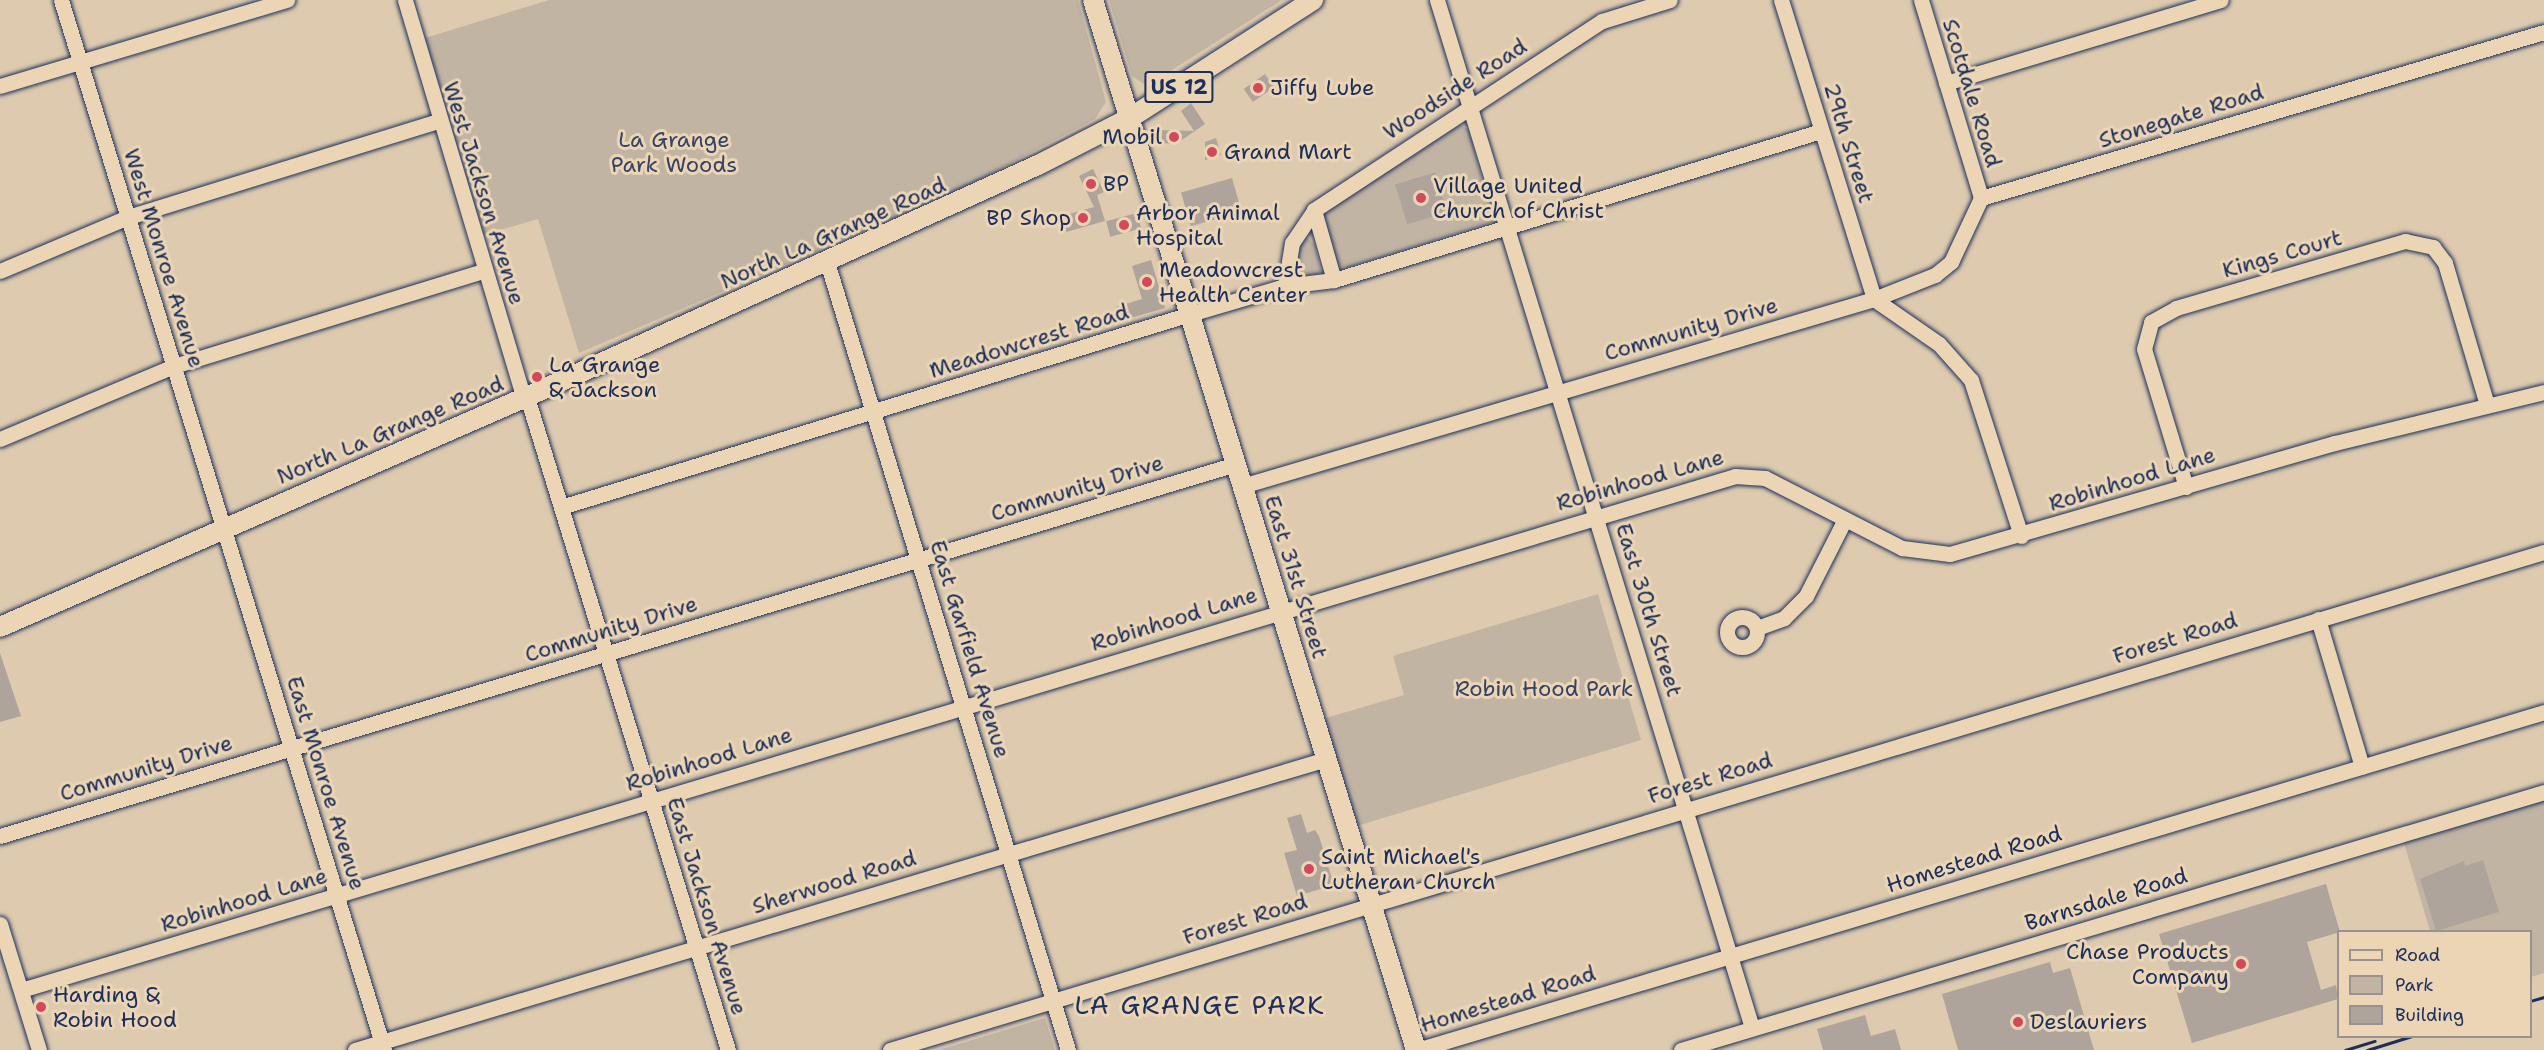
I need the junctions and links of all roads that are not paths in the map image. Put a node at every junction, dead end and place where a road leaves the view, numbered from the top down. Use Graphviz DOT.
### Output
graph roads {
  1 [pos="61,0"];
  2 [pos="287,0"];
  3 [pos="405,0"];
  4 [pos="1093,0"];
  5 [pos="1313,0"];
  6 [pos="1437,0"];
  7 [pos="1671,0"];
  8 [pos="1780,0"];
  9 [pos="1921,0"];
  10 [pos="2221,0"];
  11 [pos="2544,32"];
  12 [pos="80,61"];
  13 [pos="1946,83"];
  14 [pos="0,86"];
  15 [pos="1470,105"];
  16 [pos="1130,118"];
  17 [pos="438,121"];
  18 [pos="1821,131"];
  19 [pos="1981,198"];
  20 [pos="1314,210"];
  21 [pos="128,217"];
  22 [pos="1507,227"];
  23 [pos="827,262"];
  24 [pos="0,271"];
  25 [pos="483,271"];
  26 [pos="1334,280"];
  27 [pos="1285,286"];
  28 [pos="1874,299"];
  29 [pos="1190,314"];
  30 [pos="174,366"];
  31 [pos="1558,391"];
  32 [pos="2544,392"];
  33 [pos="526,398"];
  34 [pos="2487,405"];
  35 [pos="874,413"];
  36 [pos="0,438"];
  37 [pos="1236,464"];
  38 [pos="1242,486"];
  39 [pos="2186,487"];
  40 [pos="561,507"];
  41 [pos="1596,516"];
  42 [pos="1844,521"];
  43 [pos="223,529"];
  44 [pos="2021,536"];
  45 [pos="2544,552"];
  46 [pos="919,559"];
  47 [pos="1281,610"];
  48 [pos="2318,619"];
  49 [pos="0,627"];
  50 [pos="1757,628"];
  51 [pos="606,654"];
  52 [pos="964,706"];
  53 [pos="2544,712"];
  54 [pos="292,748"];
  55 [pos="1326,759"];
  56 [pos="2362,767"];
  57 [pos="2544,792"];
  58 [pos="651,800"];
  59 [pos="1685,809"];
  60 [pos="0,836"];
  61 [pos="1009,854"];
  62 [pos="337,895"];
  63 [pos="1370,904"];
  64 [pos="0,924"];
  65 [pos="696,947"];
  66 [pos="4,949"];
  67 [pos="1730,955"];
  68 [pos="21,990"];
  69 [pos="1053,1000"];
  70 [pos="1752,1028"];
  71 [pos="383,1046"];
  72 [pos="39,1050"];
  73 [pos="355,1050"];
  74 [pos="728,1050"];
  75 [pos="890,1050"];
  76 [pos="1068,1050"];
  77 [pos="1416,1050"];
  78 [pos="1681,1050"];
  1 -- 12 [label="street, West Monroe Avenue"];
  2 -- 12 [label="street"];
  3 -- 17 [label="street, West Jackson Avenue"];
  4 -- 16 [label="main road, East 31st Street"];
  5 -- 16 [label="main road, US 12"];
  6 -- 15 [label="street, East 30th Street"];
  7 -- 15 [label="street, Woodside Road"];
  8 -- 18 [label="street, 29th Street"];
  9 -- 13 [label="street, Scotdale Road"];
  10 -- 13 [label="street"];
  11 -- 19 [label="street, Stonegate Road"];
  12 -- 14 [label="street"];
  12 -- 21 [label="street, West Monroe Avenue"];
  13 -- 19 [label="street, Scotdale Road"];
  15 -- 20 [label="street, Woodside Road"];
  15 -- 22 [label="street, East 30th Street"];
  16 -- 23 [label="main road, North La Grange Road / US 12"];
  16 -- 29 [label="main road, East 31st Street"];
  17 -- 21 [label="street"];
  17 -- 25 [label="street, West Jackson Avenue"];
  18 -- 22 [label="street, Meadowcrest Road"];
  18 -- 28 [label="street, 29th Street"];
  19 -- 28 [label="street"];
  20 -- 26 [label="street"];
  20 -- 27 [label="street, Woodside Road"];
  21 -- 24 [label="street"];
  21 -- 30 [label="street, West Monroe Avenue"];
  22 -- 26 [label="street, Meadowcrest Road"];
  22 -- 31 [label="street, East 30th Street"];
  23 -- 33 [label="main road, North La Grange Road / US 12"];
  23 -- 35 [label="street, East Garfield Avenue"];
  25 -- 30 [label="street"];
  25 -- 33 [label="street, West Jackson Avenue"];
  26 -- 27 [label="street, Meadowcrest Road"];
  27 -- 29 [label="street, Meadowcrest Road"];
  28 -- 31 [label="street, Community Drive"];
  28 -- 44 [label="street"];
  29 -- 35 [label="street, Meadowcrest Road"];
  29 -- 37 [label="main road, East 31st Street"];
  30 -- 36 [label="street"];
  30 -- 43 [label="street, West Monroe Avenue"];
  31 -- 38 [label="street, Community Drive"];
  31 -- 41 [label="street, East 30th Street"];
  32 -- 34 [label="street, Robinhood Lane"];
  33 -- 40 [label="street, East Jackson Avenue"];
  33 -- 43 [label="main road, North La Grange Road / US 12"];
  34 -- 39 [label="street, Robinhood Lane"];
  34 -- 39 [label="street, Kings Court"];
  35 -- 40 [label="street, Meadowcrest Road"];
  35 -- 46 [label="street, East Garfield Avenue"];
  37 -- 38 [label="main road, East 31st Street"];
  37 -- 46 [label="street, Community Drive"];
  38 -- 47 [label="main road, East 31st Street"];
  39 -- 44 [label="street, Robinhood Lane"];
  40 -- 51 [label="street, East Jackson Avenue"];
  41 -- 42 [label="street, Robinhood Lane"];
  41 -- 47 [label="street, Robinhood Lane"];
  41 -- 59 [label="street, East 30th Street"];
  42 -- 44 [label="street, Robinhood Lane"];
  42 -- 50 [label="street"];
  43 -- 49 [label="main road, North La Grange Road / US 12"];
  43 -- 54 [label="street, East Monroe Avenue"];
  45 -- 48 [label="street, Forest Road"];
  46 -- 51 [label="street, Community Drive"];
  46 -- 52 [label="street, East Garfield Avenue"];
  47 -- 52 [label="street, Robinhood Lane"];
  47 -- 55 [label="main road, East 31st Street"];
  48 -- 56 [label="street"];
  48 -- 59 [label="street, Forest Road"];
  51 -- 54 [label="street, Community Drive"];
  51 -- 58 [label="street, East Jackson Avenue"];
  52 -- 58 [label="street, Robinhood Lane"];
  52 -- 61 [label="street, East Garfield Avenue"];
  53 -- 56 [label="street, Homestead Road"];
  54 -- 60 [label="street, Community Drive"];
  54 -- 62 [label="street, East Monroe Avenue"];
  55 -- 61 [label="street, Sherwood Road"];
  55 -- 63 [label="main road, East 31st Street"];
  56 -- 67 [label="street, Homestead Road"];
  57 -- 70 [label="street, Barnsdale Road"];
  58 -- 62 [label="street, Robinhood Lane"];
  58 -- 65 [label="street, East Jackson Avenue"];
  59 -- 63 [label="street, Forest Road"];
  59 -- 67 [label="street, East 30th Street"];
  61 -- 65 [label="street, Sherwood Road"];
  61 -- 69 [label="street, East Garfield Avenue"];
  62 -- 68 [label="street, Robinhood Lane"];
  62 -- 71 [label="street, East Monroe Avenue"];
  63 -- 69 [label="street, Forest Road"];
  63 -- 77 [label="main road, East 31st Street"];
  64 -- 66 [label="street"];
  65 -- 71 [label="street, Sherwood Road"];
  65 -- 74 [label="street, East Jackson Avenue"];
  66 -- 68 [label="street"];
  67 -- 70 [label="street, East 30th Street"];
  67 -- 77 [label="street, Homestead Road"];
  68 -- 72 [label="street"];
  69 -- 75 [label="street, Forest Road"];
  69 -- 76 [label="street, East Garfield Avenue"];
  70 -- 78 [label="street, Barnsdale Road"];
  71 -- 73 [label="street, Sherwood Road"];
}
